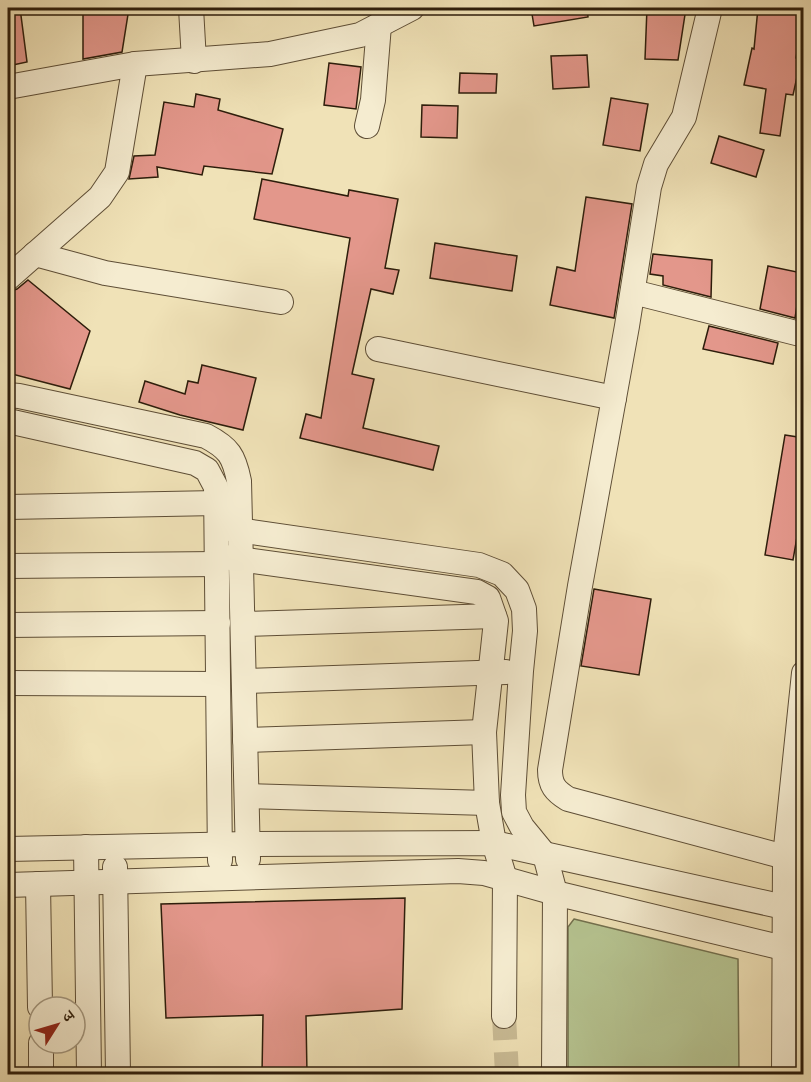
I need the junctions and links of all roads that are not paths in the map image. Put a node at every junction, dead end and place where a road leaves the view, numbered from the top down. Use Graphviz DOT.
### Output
graph roads {
  1 [pos="191,8"];
  2 [pos="412,8"];
  3 [pos="710,8"];
  4 [pos="379,25"];
  5 [pos="194,61"];
  6 [pos="135,64"];
  7 [pos="8,87"];
  8 [pos="367,126"];
  9 [pos="35,254"];
  10 [pos="8,278"];
  11 [pos="633,292"];
  12 [pos="281,303"];
  13 [pos="804,335"];
  14 [pos="378,349"];
  15 [pos="8,395"];
  16 [pos="614,398"];
  17 [pos="8,421"];
  18 [pos="217,503"];
  19 [pos="8,507"];
  20 [pos="217,527"];
  21 [pos="241,531"];
  22 [pos="225,560"];
  23 [pos="8,566"];
  24 [pos="494,616"];
  25 [pos="218,622"];
  26 [pos="243,624"];
  27 [pos="8,625"];
  28 [pos="521,671"];
  29 [pos="490,673"];
  30 [pos="804,673"];
  31 [pos="244,681"];
  32 [pos="8,683"];
  33 [pos="219,684"];
  34 [pos="484,732"];
  35 [pos="245,740"];
  36 [pos="247,796"];
  37 [pos="487,803"];
  38 [pos="494,843"];
  39 [pos="220,844"];
  40 [pos="248,844"];
  41 [pos="114,846"];
  42 [pos="86,847"];
  43 [pos="8,849"];
  44 [pos="546,855"];
  45 [pos="794,859"];
  46 [pos="248,876"];
  47 [pos="221,877"];
  48 [pos="505,879"];
  49 [pos="115,881"];
  50 [pos="86,882"];
  51 [pos="38,884"];
  52 [pos="8,885"];
  53 [pos="555,893"];
  54 [pos="794,908"];
  55 [pos="794,951"];
  56 [pos="40,995"];
  57 [pos="504,1016"];
  58 [pos="41,1055"];
  59 [pos="41,1074"];
  60 [pos="89,1074"];
  61 [pos="118,1074"];
  62 [pos="554,1074"];
  63 [pos="784,1074"];
  1 -- 5 [label="street"];
  2 -- 4 [label="street"];
  3 -- 11 [label="street"];
  4 -- 5 [label="street"];
  4 -- 8 [label="street"];
  5 -- 6 [label="street"];
  6 -- 7 [label="street"];
  6 -- 9 [label="street"];
  9 -- 10 [label="street"];
  9 -- 12 [label="street"];
  11 -- 13 [label="street"];
  11 -- 16 [label="street"];
  14 -- 16 [label="street"];
  15 -- 21 [label="street"];
  16 -- 45 [label="street"];
  17 -- 18 [label="street"];
  18 -- 19 [label="street"];
  18 -- 20 [label="street"];
  20 -- 21 [label="street"];
  20 -- 22 [label="street"];
  21 -- 22 [label="street"];
  21 -- 28 [label="street"];
  22 -- 23 [label="street"];
  22 -- 24 [label="street"];
  22 -- 25 [label="street"];
  22 -- 26 [label="street"];
  24 -- 26 [label="street"];
  24 -- 29 [label="street"];
  25 -- 27 [label="street"];
  25 -- 33 [label="street"];
  26 -- 31 [label="street"];
  28 -- 29 [label="street"];
  28 -- 44 [label="street"];
  29 -- 31 [label="street"];
  29 -- 34 [label="street"];
  30 -- 45 [label="street"];
  31 -- 35 [label="street"];
  32 -- 33 [label="street"];
  33 -- 39 [label="street"];
  34 -- 35 [label="street"];
  34 -- 37 [label="street"];
  35 -- 36 [label="street"];
  36 -- 37 [label="street"];
  36 -- 40 [label="street"];
  37 -- 38 [label="street"];
  38 -- 40 [label="street"];
  38 -- 44 [label="street"];
  38 -- 48 [label="street"];
  39 -- 40 [label="street"];
  39 -- 41 [label="street"];
  39 -- 47 [label="street"];
  40 -- 46 [label="street"];
  41 -- 42 [label="street"];
  41 -- 49 [label="street"];
  42 -- 43 [label="street"];
  42 -- 50 [label="street"];
  44 -- 53 [label="street"];
  44 -- 54 [label="street"];
  45 -- 54 [label="street"];
  46 -- 47 [label="street"];
  46 -- 48 [label="street"];
  47 -- 49 [label="street"];
  48 -- 53 [label="street"];
  48 -- 57 [label="street"];
  49 -- 50 [label="street"];
  49 -- 61 [label="street"];
  50 -- 51 [label="street"];
  50 -- 60 [label="street"];
  51 -- 52 [label="street"];
  51 -- 56 [label="street"];
  53 -- 55 [label="street"];
  53 -- 62 [label="street"];
  54 -- 55 [label="street"];
  55 -- 63 [label="street"];
  58 -- 59 [label="street"];
}
